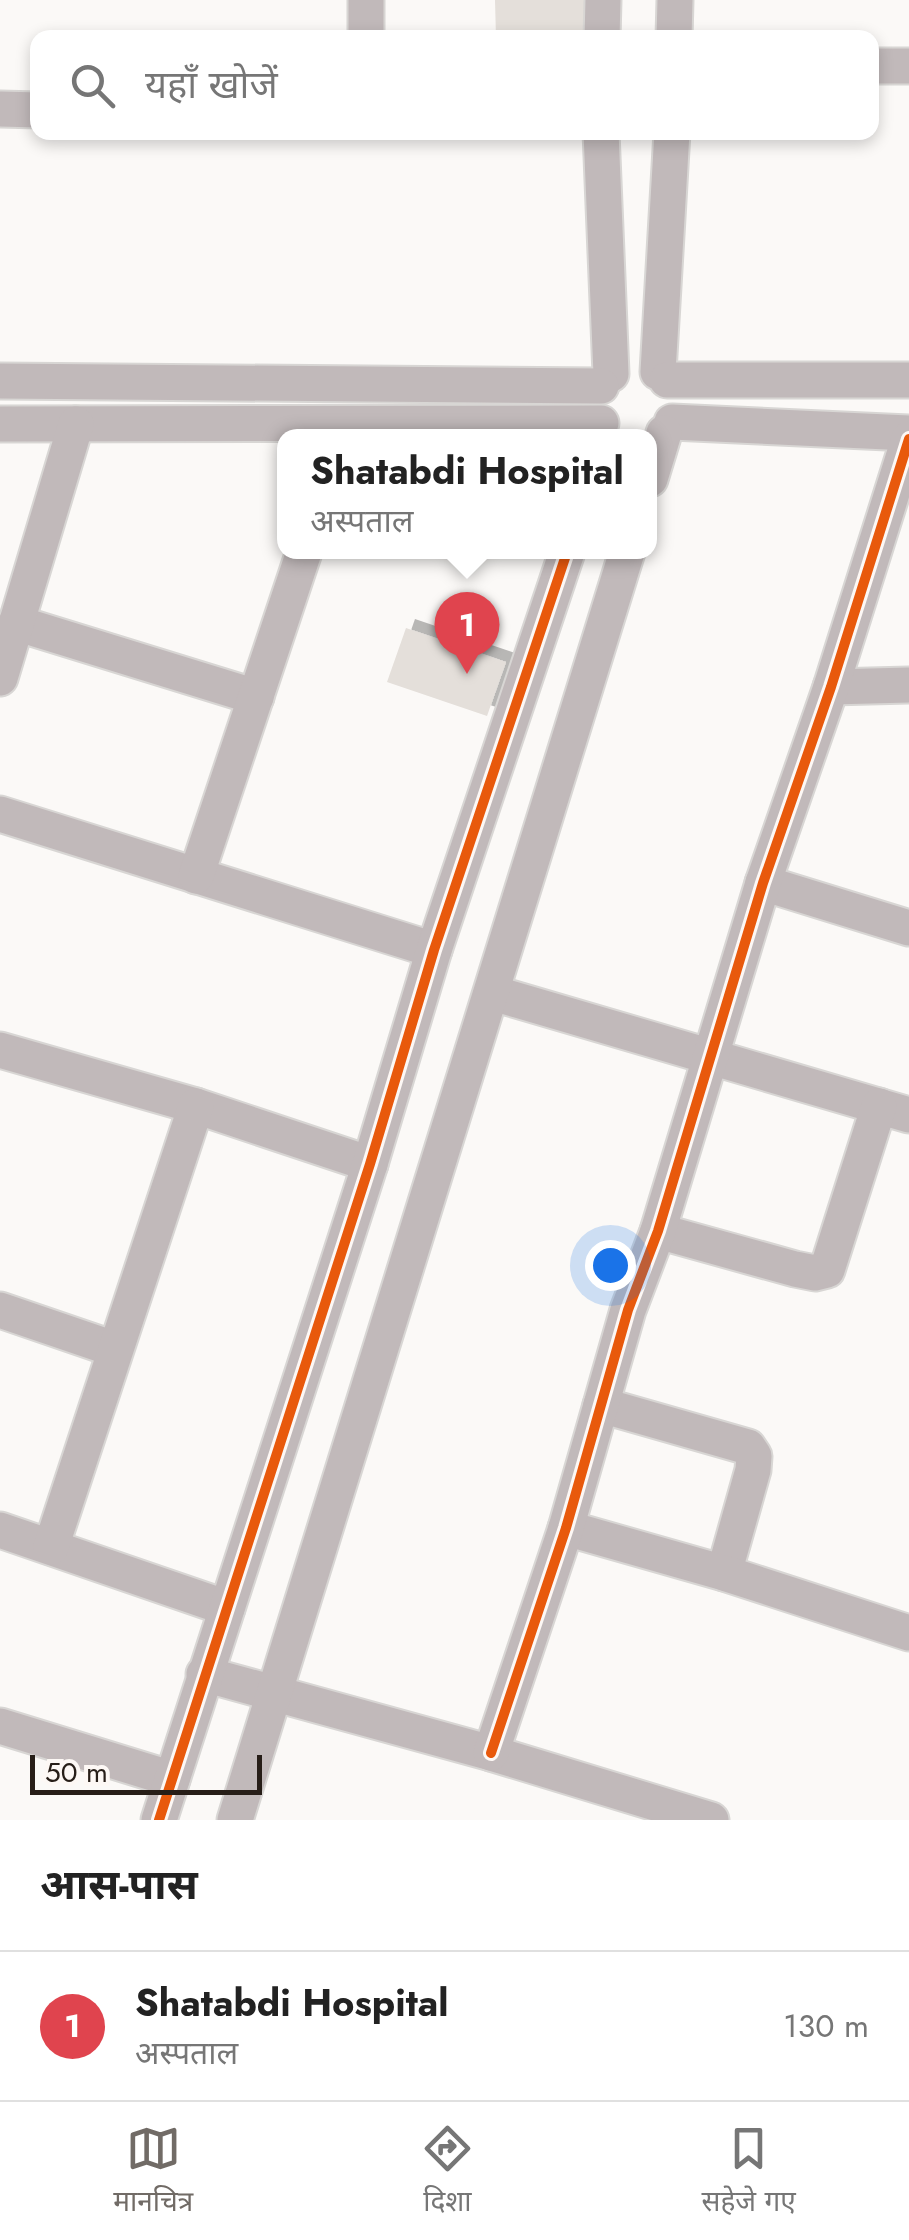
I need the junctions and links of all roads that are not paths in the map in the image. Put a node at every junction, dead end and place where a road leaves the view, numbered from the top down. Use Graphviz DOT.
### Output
graph roads {
  1 [pos="366,0"];
  2 [pos="603,0"];
  3 [pos="675,0"];
  4 [pos="366,30"];
  5 [pos="602,30"];
  6 [pos="674,30"];
  7 [pos="879,66"];
  8 [pos="909,66"];
  9 [pos="0,110"];
  10 [pos="30,110"];
  11 [pos="601,140"];
  12 [pos="672,140"];
  13 [pos="663,376"];
  14 [pos="0,380"];
  15 [pos="606,380"];
  16 [pos="909,380"];
  17 [pos="0,424"];
  18 [pos="76,424"];
  19 [pos="299,429"];
  20 [pos="606,429"];
  21 [pos="662,432"];
  22 [pos="909,436"];
  23 [pos="302,559"];
  24 [pos="565,559"];
  25 [pos="626,559"];
  26 [pos="16,624"];
  27 [pos="0,678"];
  28 [pos="909,686"];
  29 [pos="831,687"];
  30 [pos="256,697"];
  31 [pos="0,814"];
  32 [pos="196,876"];
  33 [pos="763,883"];
  34 [pos="909,928"];
  35 [pos="434,950"];
  36 [pos="493,992"];
  37 [pos="0,1050"];
  38 [pos="710,1055"];
  39 [pos="196,1106"];
  40 [pos="894,1110"];
  41 [pos="370,1164"];
  42 [pos="658,1231"];
  43 [pos="0,1310"];
  44 [pos="114,1349"];
  45 [pos="601,1405"];
  46 [pos="566,1528"];
  47 [pos="0,1530"];
  48 [pos="51,1547"];
  49 [pos="724,1573"];
  50 [pos="227,1608"];
  51 [pos="907,1625"];
  52 [pos="204,1674"];
  53 [pos="276,1694"];
  54 [pos="0,1726"];
  55 [pos="491,1753"];
  56 [pos="172,1779"];
  57 [pos="158,1820"];
  58 [pos="235,1820"];
  59 [pos="710,1820"];
  1 -- 4 [label="street"];
  2 -- 5 [label="street"];
  3 -- 6 [label="street"];
  7 -- 8 [label="street"];
  9 -- 10 [label="street"];
  11 -- 15 [label="street"];
  12 -- 13 [label="street"];
  13 -- 15 [label="street"];
  13 -- 16 [label="street"];
  13 -- 21 [label="street"];
  14 -- 15 [label="street"];
  15 -- 20 [label="street"];
  17 -- 18 [label="street"];
  18 -- 19 [label="street"];
  18 -- 26 [label="street"];
  21 -- 22 [label="street"];
  22 -- 29 [label="street"];
  23 -- 30 [label="street"];
  24 -- 35 [label="street"];
  25 -- 36 [label="street"];
  26 -- 27 [label="street"];
  26 -- 30 [label="street"];
  28 -- 29 [label="street"];
  29 -- 33 [label="street"];
  30 -- 32 [label="street"];
  31 -- 32 [label="street"];
  32 -- 35 [label="street"];
  33 -- 34 [label="street"];
  33 -- 38 [label="street"];
  35 -- 41 [label="street"];
  36 -- 38 [label="street"];
  36 -- 53 [label="street"];
  37 -- 39 [label="street"];
  38 -- 40 [label="street"];
  38 -- 42 [label="street"];
  39 -- 41 [label="street"];
  39 -- 44 [label="street"];
  40 -- 42 [label="street"];
  41 -- 50 [label="street"];
  42 -- 45 [label="street"];
  43 -- 44 [label="street"];
  44 -- 48 [label="street"];
  45 -- 46 [label="street"];
  45 -- 49 [label="street"];
  46 -- 49 [label="street"];
  46 -- 55 [label="street"];
  47 -- 48 [label="street"];
  48 -- 50 [label="street"];
  49 -- 51 [label="street"];
  50 -- 52 [label="street"];
  52 -- 53 [label="street"];
  52 -- 56 [label="street"];
  53 -- 55 [label="street"];
  53 -- 58 [label="street"];
  54 -- 56 [label="street"];
  55 -- 59 [label="street"];
  56 -- 57 [label="street"];
}
